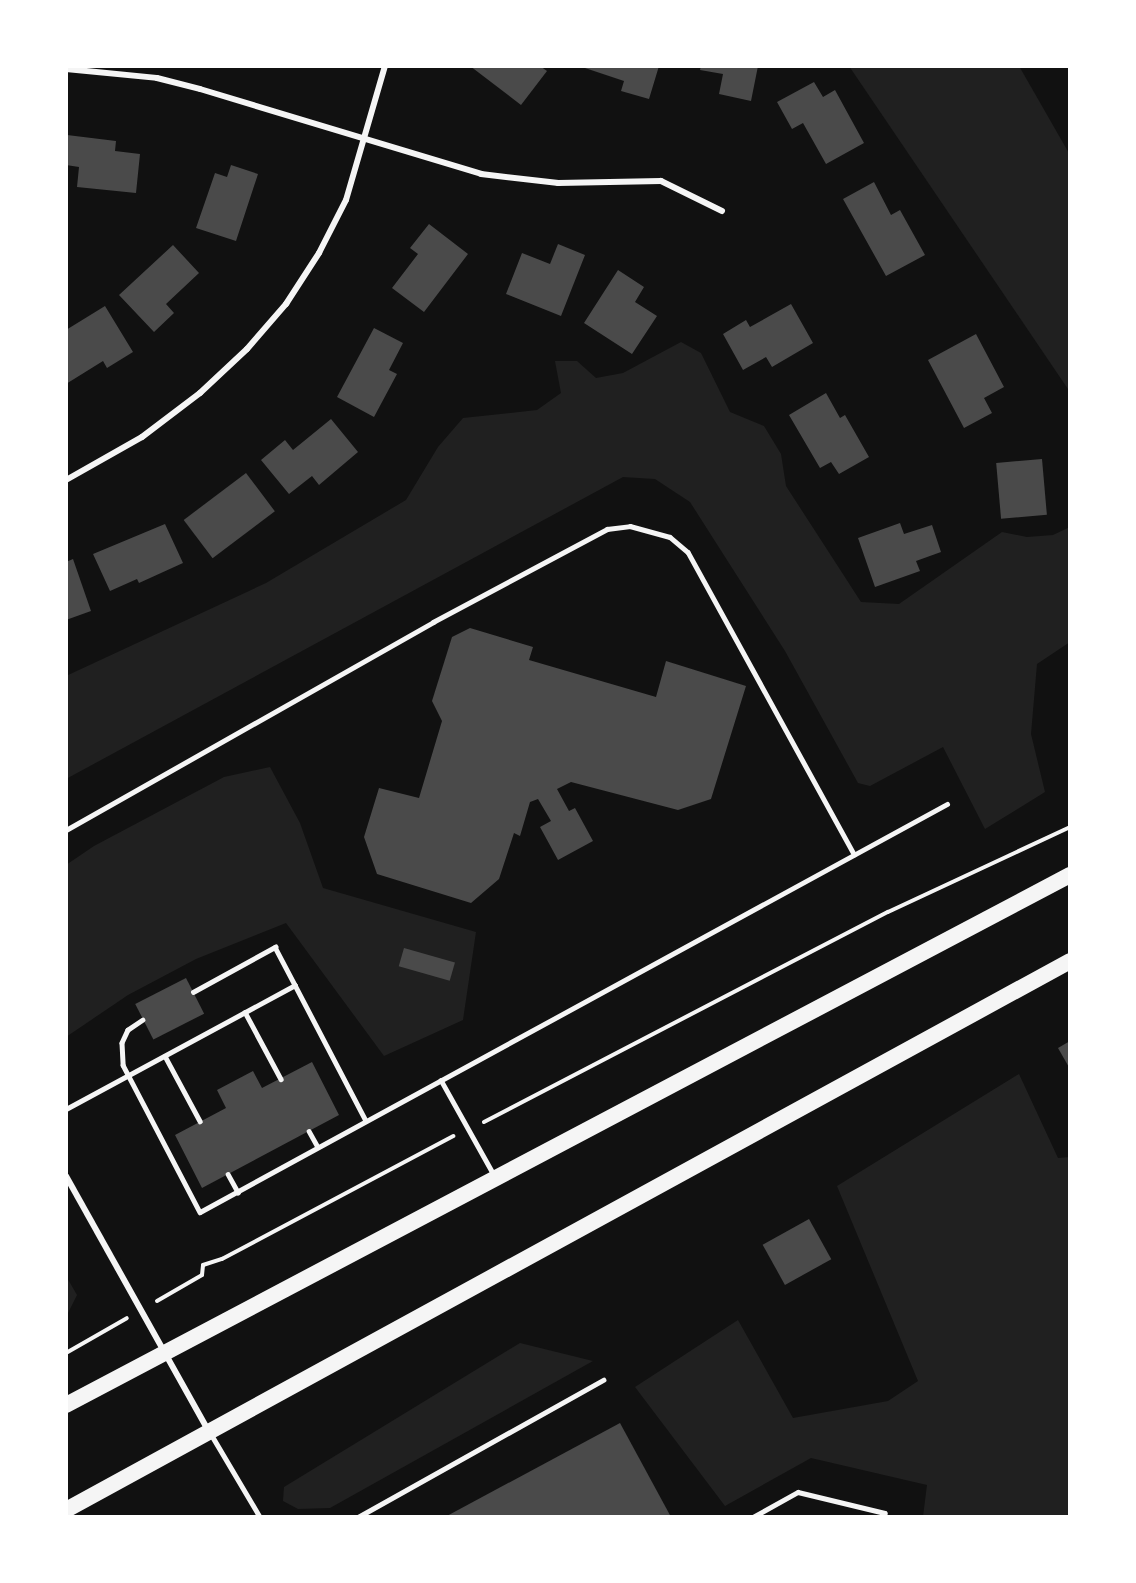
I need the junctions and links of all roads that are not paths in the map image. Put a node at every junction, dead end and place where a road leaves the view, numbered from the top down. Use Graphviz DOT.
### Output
graph roads {
  1 [pos="385,66"];
  2 [pos="66,69"];
  3 [pos="366,140"];
  4 [pos="722,211"];
  5 [pos="66,480"];
  6 [pos="946,804"];
  7 [pos="66,830"];
  8 [pos="854,854"];
  9 [pos="1070,875"];
  10 [pos="1070,961"];
  11 [pos="295,985"];
  12 [pos="193,992"];
  13 [pos="245,1012"];
  14 [pos="143,1020"];
  15 [pos="165,1056"];
  16 [pos="127,1076"];
  17 [pos="281,1079"];
  18 [pos="441,1080"];
  19 [pos="66,1109"];
  20 [pos="200,1121"];
  21 [pos="366,1121"];
  22 [pos="309,1131"];
  23 [pos="318,1148"];
  24 [pos="228,1174"];
  25 [pos="66,1176"];
  26 [pos="496,1179"];
  27 [pos="237,1192"];
  28 [pos="165,1352"];
  29 [pos="603,1380"];
  30 [pos="66,1405"];
  31 [pos="210,1433"];
  32 [pos="66,1510"];
  33 [pos="260,1517"];
  34 [pos="358,1517"];
  35 [pos="753,1517"];
  36 [pos="885,1517"];
  1 -- 3 [label="street"];
  2 -- 3 [label="street"];
  3 -- 4 [label="street"];
  3 -- 5 [label="street"];
  6 -- 8 [label="lane"];
  7 -- 8 [label="lane"];
  8 -- 18 [label="lane"];
  9 -- 26 [label="highway"];
  10 -- 31 [label="highway"];
  11 -- 12 [label="lane"];
  11 -- 13 [label="lane"];
  11 -- 21 [label="lane"];
  13 -- 15 [label="lane"];
  13 -- 17 [label="lane"];
  14 -- 16 [label="lane"];
  15 -- 16 [label="lane"];
  15 -- 20 [label="lane"];
  16 -- 19 [label="lane"];
  16 -- 27 [label="lane"];
  18 -- 21 [label="lane"];
  18 -- 26 [label="lane"];
  21 -- 23 [label="lane"];
  22 -- 23 [label="lane"];
  23 -- 27 [label="lane"];
  24 -- 27 [label="lane"];
  25 -- 28 [label="street"];
  26 -- 28 [label="highway"];
  28 -- 30 [label="highway"];
  28 -- 31 [label="street"];
  29 -- 34 [label="lane"];
  31 -- 32 [label="highway"];
  31 -- 33 [label="lane"];
  35 -- 36 [label="lane"];
}
